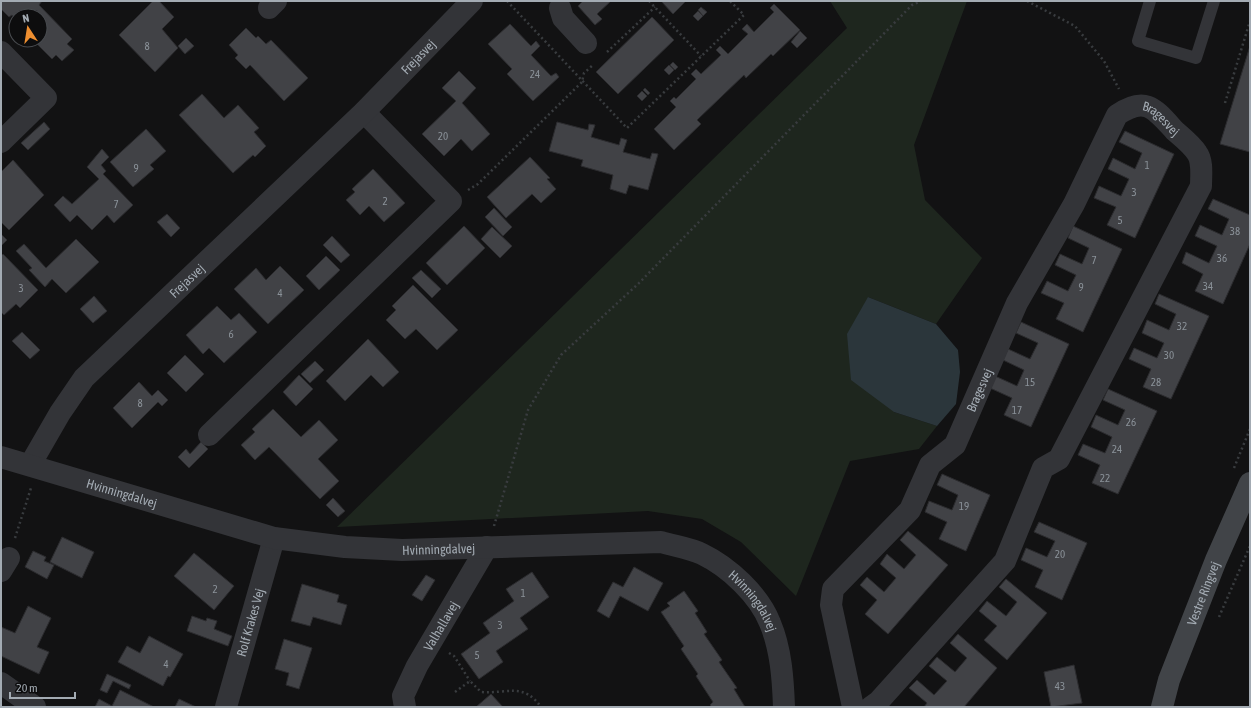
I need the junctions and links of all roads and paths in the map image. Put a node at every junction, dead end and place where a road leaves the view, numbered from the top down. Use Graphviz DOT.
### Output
graph roads {
  1 [pos="472,1"];
  2 [pos="507,1"];
  3 [pos="649,1"];
  4 [pos="730,1"];
  5 [pos="921,1"];
  6 [pos="1027,1"];
  7 [pos="1150,1"];
  8 [pos="1214,1"];
  9 [pos="560,3"];
  10 [pos="655,7"];
  11 [pos="1250,21"];
  12 [pos="586,43"];
  13 [pos="1,52"];
  14 [pos="606,53"];
  15 [pos="701,56"];
  16 [pos="595,63"];
  17 [pos="582,82"];
  18 [pos="1225,103"];
  19 [pos="1128,108"];
  20 [pos="364,112"];
  21 [pos="1,142"];
  22 [pos="451,201"];
  23 [pos="209,435"];
  24 [pos="1,457"];
  25 [pos="30,465"];
  26 [pos="1250,483"];
  27 [pos="274,538"];
  28 [pos="1250,546"];
  29 [pos="487,547"];
  30 [pos="5,564"];
  31 [pos="1216,624"];
  32 [pos="432,641"];
  33 [pos="470,681"];
  34 [pos="1,683"];
  35 [pos="455,692"];
  36 [pos="34,707"];
  37 [pos="226,707"];
  38 [pos="405,707"];
  39 [pos="541,707"];
  40 [pos="784,707"];
  41 [pos="853,707"];
  42 [pos="871,707"];
  43 [pos="1162,707"];
  1 -- 20 [label="street, Frejasvej"];
  2 -- 17 [label="path"];
  3 -- 10 [label="path"];
  4 -- 15 [label="path"];
  5 -- 29 [label="path"];
  6 -- 19 [label="path"];
  7 -- 8 [label="lane"];
  9 -- 12 [label="street"];
  10 -- 14 [label="path"];
  10 -- 15 [label="path"];
  11 -- 18 [label="path"];
  13 -- 21 [label="street"];
  15 -- 17 [label="path"];
  16 -- 17 [label="path"];
  17 -- 22 [label="path"];
  19 -- 41 [label="street, Bragesvej"];
  19 -- 42 [label="street, Bragesvej"];
  20 -- 22 [label="street"];
  20 -- 25 [label="street, Frejasvej"];
  22 -- 23 [label="street"];
  24 -- 25 [label="street, Hvinningdalvej"];
  25 -- 27 [label="street, Hvinningdalvej"];
  25 -- 30 [label="path"];
  26 -- 43 [label="main road, Vestre Ringvej"];
  27 -- 29 [label="street, Hvinningdalvej"];
  27 -- 37 [label="street, Rolf Krakes Vej"];
  28 -- 31 [label="path"];
  29 -- 32 [label="street, Valhallavej"];
  29 -- 40 [label="street, Hvinningdalvej"];
  32 -- 33 [label="path"];
  32 -- 38 [label="street, Valhallavej"];
  33 -- 35 [label="path"];
  33 -- 39 [label="path"];
  34 -- 36 [label="street"];
}
